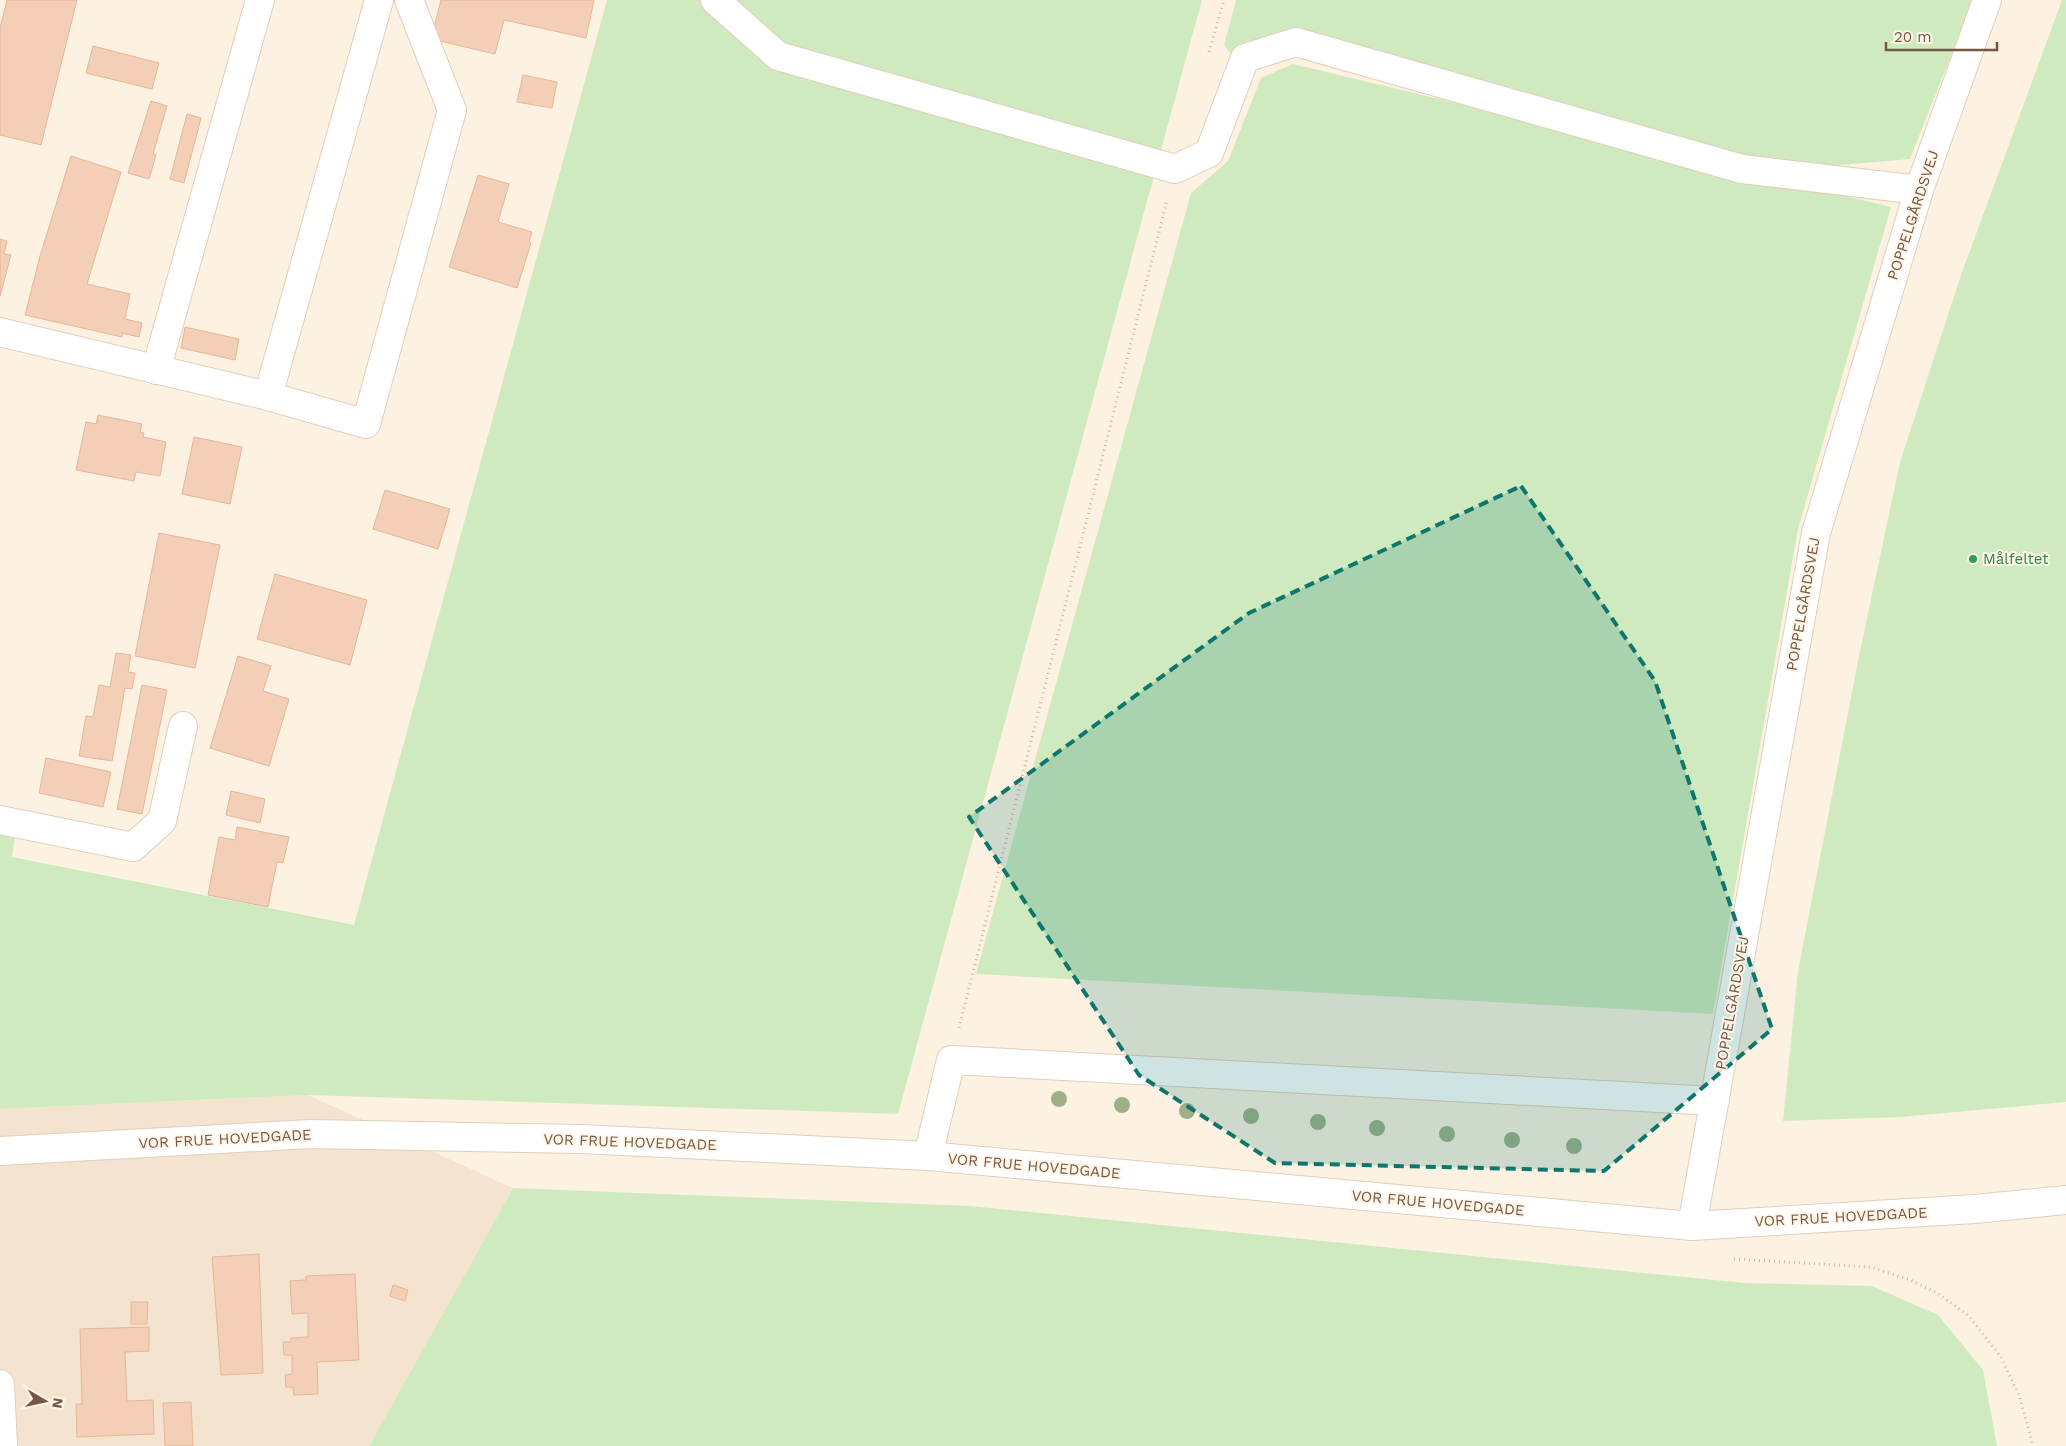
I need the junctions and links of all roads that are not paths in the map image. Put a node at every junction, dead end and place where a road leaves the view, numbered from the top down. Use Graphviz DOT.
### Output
graph roads {
  1 [pos="260,0"];
  2 [pos="379,0"];
  3 [pos="409,0"];
  4 [pos="715,0"];
  5 [pos="1987,0"];
  6 [pos="1919,190"];
  7 [pos="0,332"];
  8 [pos="156,370"];
  9 [pos="268,396"];
  10 [pos="183,726"];
  11 [pos="0,820"];
  12 [pos="1715,1101"];
  13 [pos="0,1150"];
  14 [pos="928,1156"];
  15 [pos="2066,1200"];
  16 [pos="1692,1226"];
  17 [pos="0,1384"];
  18 [pos="3,1446"];
  1 -- 8 [label="street"];
  2 -- 9 [label="street"];
  3 -- 9 [label="street"];
  4 -- 6 [label="street"];
  5 -- 6 [label="street, POPPELGÅRDSVEJ"];
  6 -- 12 [label="street, POPPELGÅRDSVEJ"];
  7 -- 8 [label="street"];
  8 -- 9 [label="street"];
  10 -- 11 [label="street"];
  12 -- 14 [label="street"];
  12 -- 16 [label="street, POPPELGÅRDSVEJ"];
  13 -- 14 [label="street, VOR FRUE HOVEDGADE"];
  14 -- 16 [label="street, VOR FRUE HOVEDGADE"];
  15 -- 16 [label="street, VOR FRUE HOVEDGADE"];
  17 -- 18 [label="street"];
}
